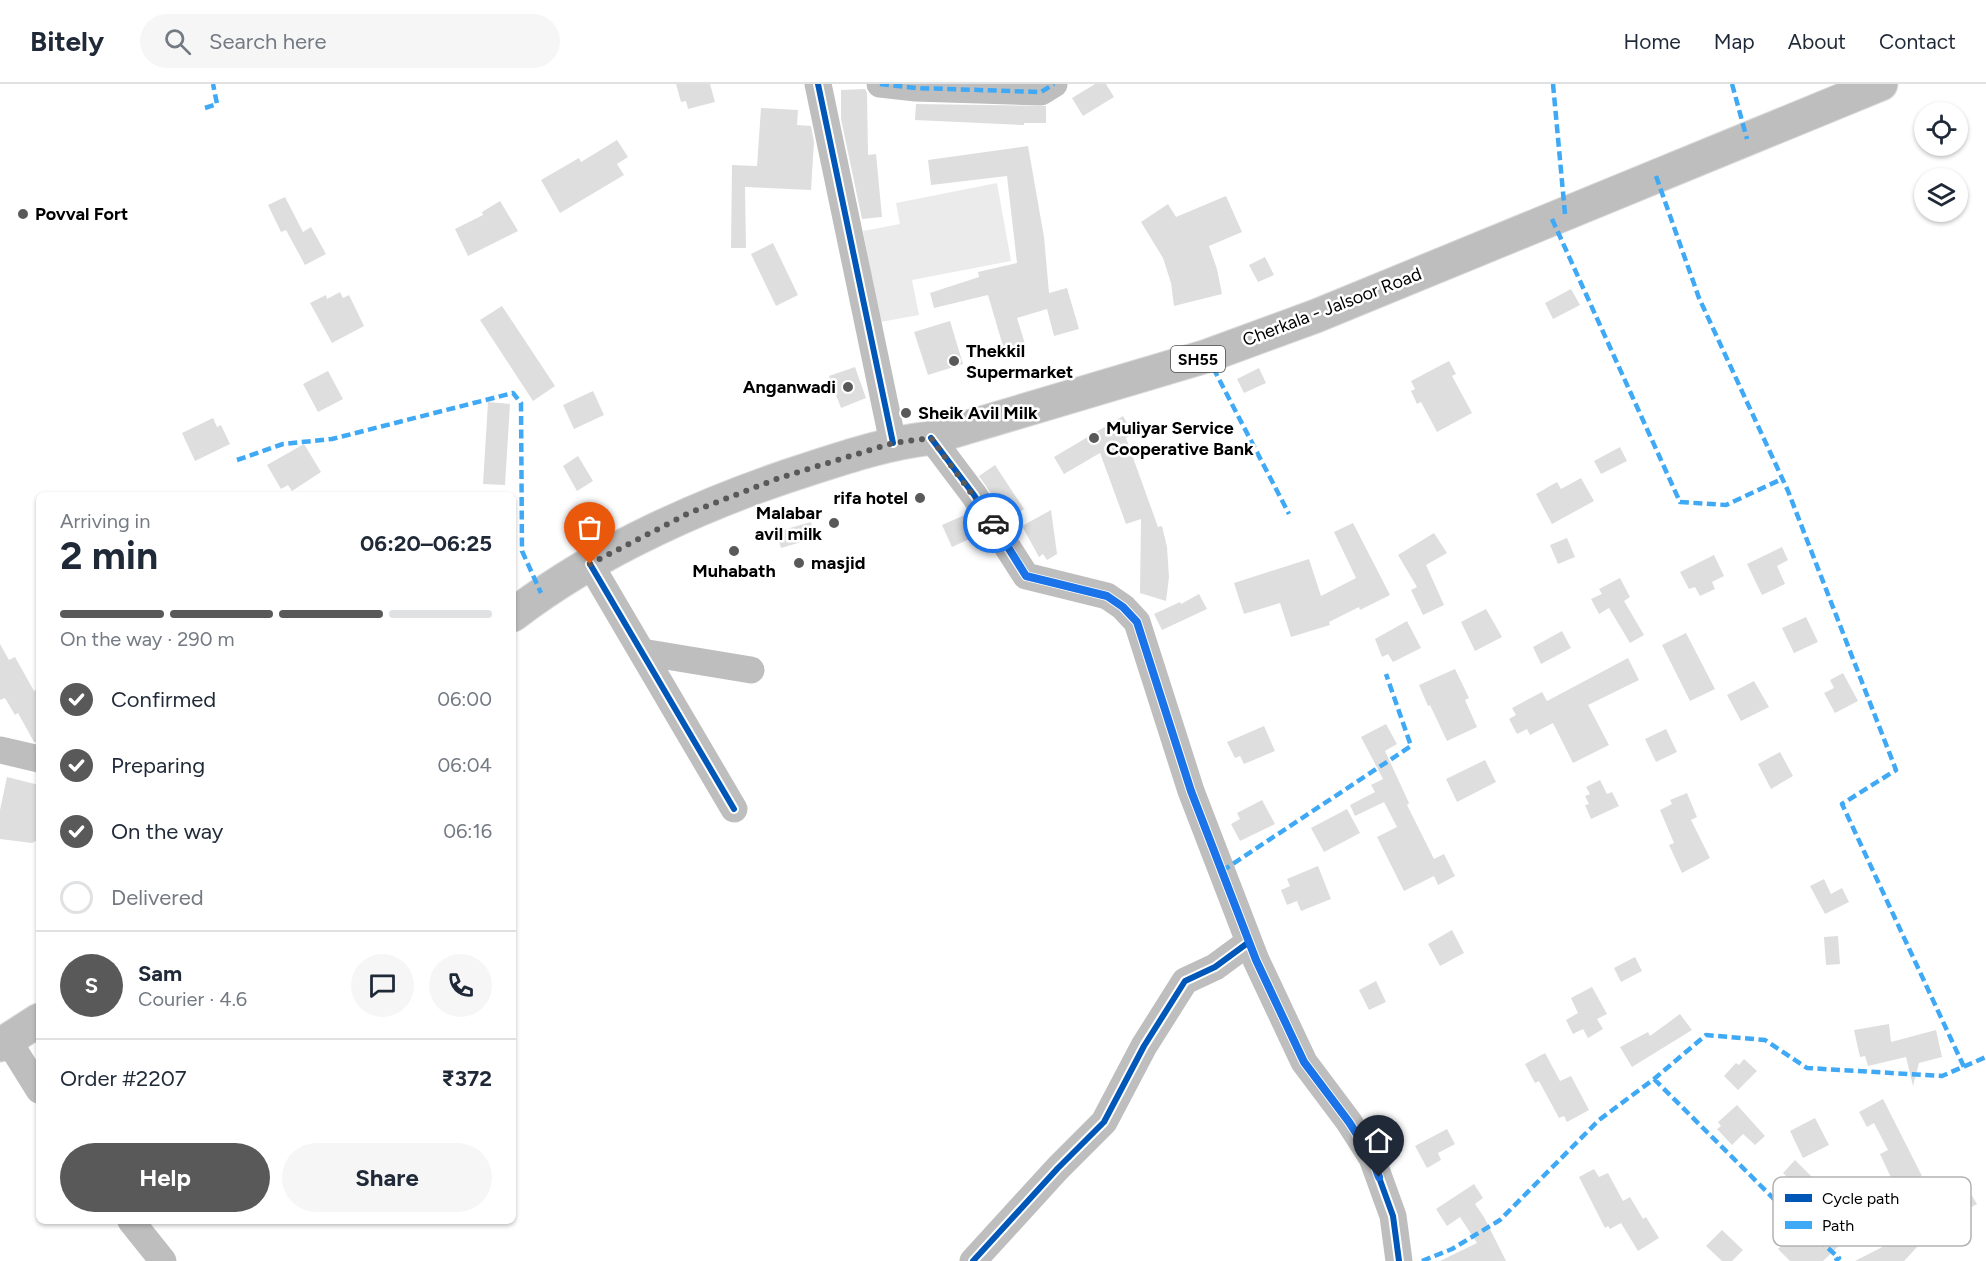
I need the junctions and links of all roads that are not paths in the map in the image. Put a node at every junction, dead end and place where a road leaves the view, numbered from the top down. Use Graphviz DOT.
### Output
graph roads {
  1 [pos="818,84"];
  2 [pos="880,84"];
  3 [pos="1054,84"];
  4 [pos="1881,84"];
  5 [pos="931,438"];
  6 [pos="893,443"];
  7 [pos="590,564"];
  8 [pos="516,613"];
  9 [pos="642,652"];
  10 [pos="751,670"];
  11 [pos="0,750"];
  12 [pos="36,758"];
  13 [pos="734,809"];
  14 [pos="1249,942"];
  15 [pos="36,1022"];
  16 [pos="4,1043"];
  17 [pos="36,1086"];
  18 [pos="133,1224"];
  19 [pos="163,1261"];
  20 [pos="974,1261"];
  21 [pos="1399,1261"];
  1 -- 6 [label="street"];
  2 -- 3 [label="street"];
  4 -- 5 [label="main road, Cherkala - Jalsoor Road / SH55"];
  5 -- 6 [label="main road, Cherkala - Jalsoor Road / SH55"];
  5 -- 14 [label="street"];
  6 -- 7 [label="main road, Cherkala - Jalsoor Road / SH55"];
  7 -- 8 [label="main road, Cherkala - Jalsoor Road / SH55"];
  7 -- 9 [label="street"];
  9 -- 10 [label="street"];
  9 -- 13 [label="street"];
  11 -- 12 [label="street"];
  14 -- 20 [label="street"];
  14 -- 21 [label="street"];
  15 -- 16 [label="main road"];
  16 -- 17 [label="street"];
  18 -- 19 [label="street"];
}
